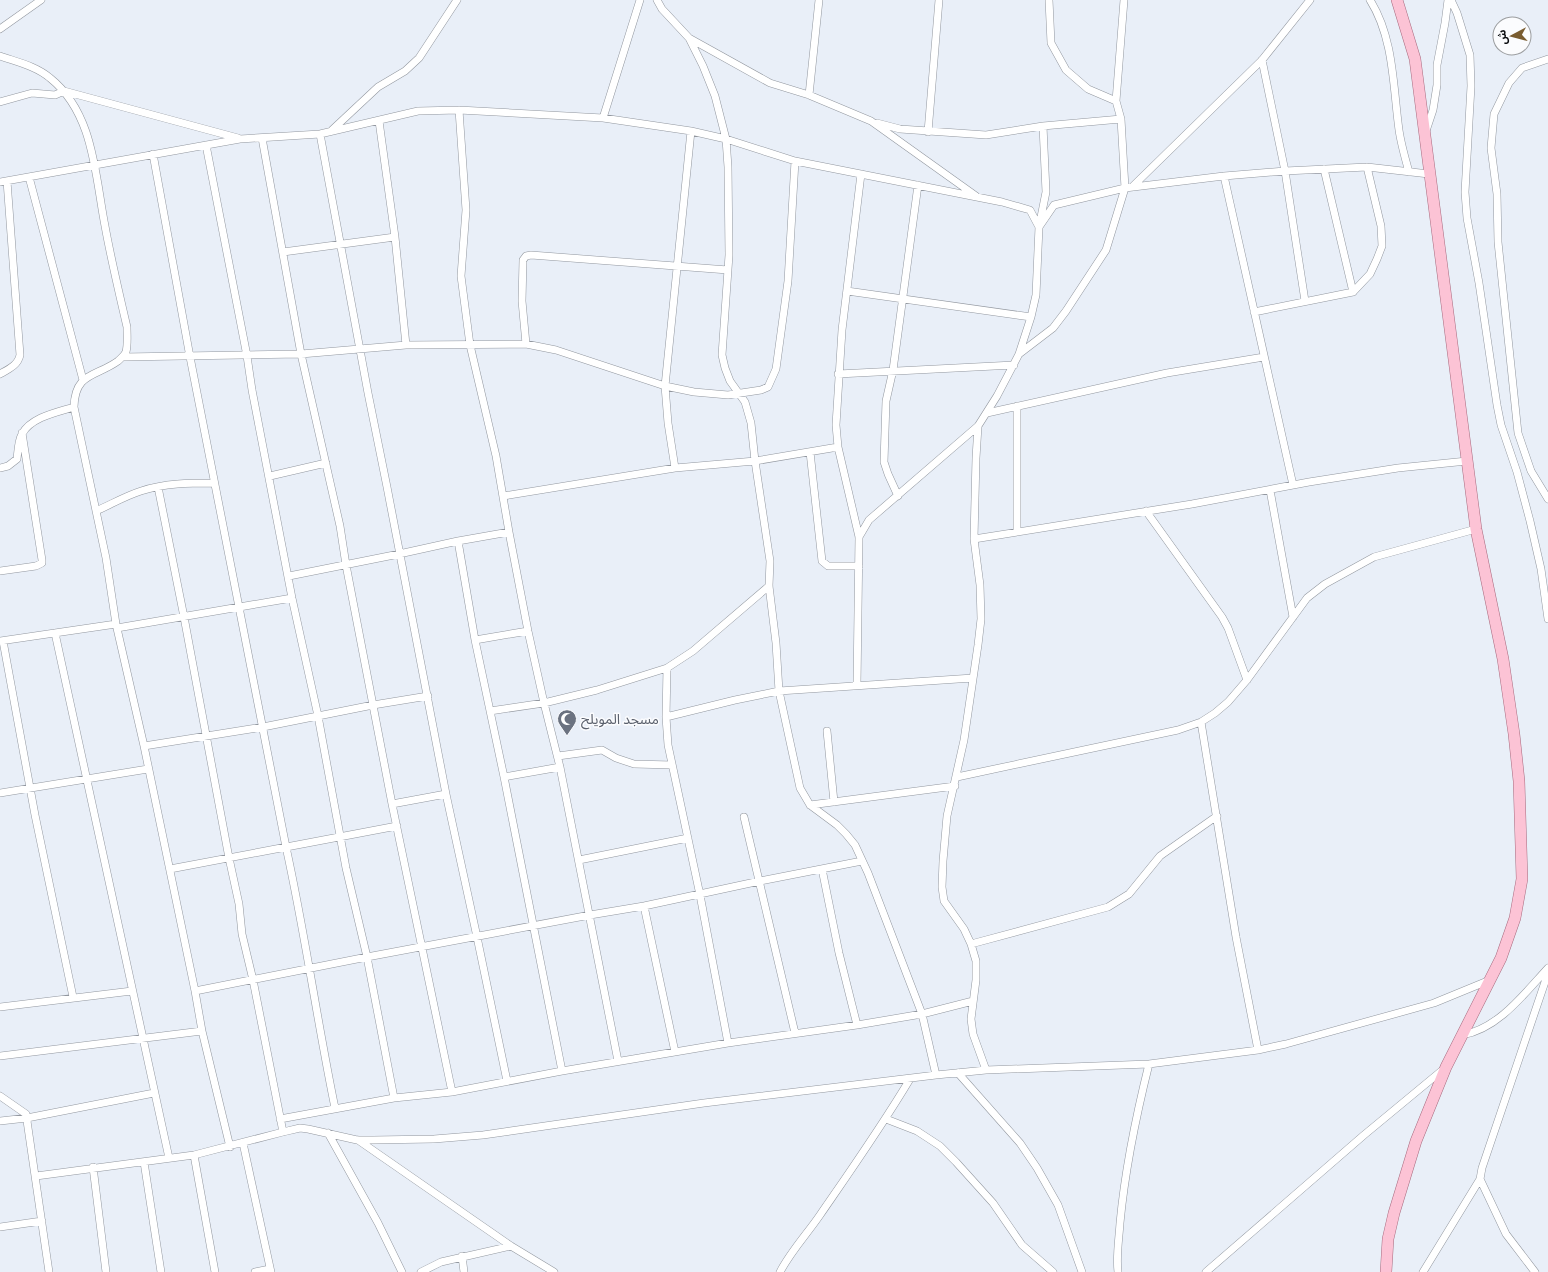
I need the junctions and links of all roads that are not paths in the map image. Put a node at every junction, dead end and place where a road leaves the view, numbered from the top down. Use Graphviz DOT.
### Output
graph roads {
  1 [pos="41,0"];
  2 [pos="457,0"];
  3 [pos="640,0"];
  4 [pos="657,0"];
  5 [pos="819,0"];
  6 [pos="939,0"];
  7 [pos="1049,0"];
  8 [pos="1124,0"];
  9 [pos="1310,0"];
  10 [pos="1370,0"];
  11 [pos="1397,0"];
  12 [pos="1448,0"];
  13 [pos="1451,0"];
  14 [pos="0,29"];
  15 [pos="689,38"];
  16 [pos="0,56"];
  17 [pos="1548,59"];
  18 [pos="1262,60"];
  19 [pos="64,91"];
  20 [pos="808,95"];
  21 [pos="1116,101"];
  22 [pos="0,102"];
  23 [pos="459,110"];
  24 [pos="603,118"];
  25 [pos="1121,119"];
  26 [pos="379,121"];
  27 [pos="871,121"];
  28 [pos="1043,126"];
  29 [pos="330,132"];
  30 [pos="691,132"];
  31 [pos="928,132"];
  32 [pos="320,134"];
  33 [pos="1425,135"];
  34 [pos="262,138"];
  35 [pos="240,139"];
  36 [pos="726,139"];
  37 [pos="206,145"];
  38 [pos="153,154"];
  39 [pos="795,161"];
  40 [pos="94,166"];
  41 [pos="1367,167"];
  42 [pos="1324,169"];
  43 [pos="1285,171"];
  44 [pos="1408,172"];
  45 [pos="861,174"];
  46 [pos="1429,174"];
  47 [pos="1224,176"];
  48 [pos="30,177"];
  49 [pos="4,181"];
  50 [pos="918,185"];
  51 [pos="1129,188"];
  52 [pos="978,197"];
  53 [pos="1038,227"];
  54 [pos="395,237"];
  55 [pos="340,244"];
  56 [pos="282,252"];
  57 [pos="677,266"];
  58 [pos="728,270"];
  59 [pos="846,291"];
  60 [pos="1353,292"];
  61 [pos="903,299"];
  62 [pos="1305,301"];
  63 [pos="1254,312"];
  64 [pos="1031,317"];
  65 [pos="470,344"];
  66 [pos="526,344"];
  67 [pos="406,345"];
  68 [pos="360,349"];
  69 [pos="302,354"];
  70 [pos="1019,354"];
  71 [pos="248,356"];
  72 [pos="123,357"];
  73 [pos="190,357"];
  74 [pos="1264,357"];
  75 [pos="1014,365"];
  76 [pos="893,370"];
  77 [pos="0,374"];
  78 [pos="838,374"];
  79 [pos="83,380"];
  80 [pos="665,386"];
  81 [pos="739,394"];
  82 [pos="1017,406"];
  83 [pos="74,407"];
  84 [pos="986,412"];
  85 [pos="978,426"];
  86 [pos="22,434"];
  87 [pos="1518,434"];
  88 [pos="1505,437"];
  89 [pos="838,447"];
  90 [pos="810,452"];
  91 [pos="755,461"];
  92 [pos="1467,461"];
  93 [pos="326,463"];
  94 [pos="0,468"];
  95 [pos="675,468"];
  96 [pos="270,476"];
  97 [pos="214,483"];
  98 [pos="1293,485"];
  99 [pos="158,487"];
  100 [pos="1270,490"];
  101 [pos="503,496"];
  102 [pos="898,496"];
  103 [pos="1548,499"];
  104 [pos="96,511"];
  105 [pos="1146,511"];
  106 [pos="1476,529"];
  107 [pos="509,532"];
  108 [pos="1016,532"];
  109 [pos="859,537"];
  110 [pos="974,539"];
  111 [pos="458,541"];
  112 [pos="399,554"];
  113 [pos="346,564"];
  114 [pos="859,566"];
  115 [pos="0,572"];
  116 [pos="289,576"];
  117 [pos="769,586"];
  118 [pos="292,598"];
  119 [pos="239,607"];
  120 [pos="184,617"];
  121 [pos="1293,617"];
  122 [pos="1548,619"];
  123 [pos="116,626"];
  124 [pos="528,631"];
  125 [pos="54,633"];
  126 [pos="475,640"];
  127 [pos="2,641"];
  128 [pos="667,668"];
  129 [pos="973,678"];
  130 [pos="1248,680"];
  131 [pos="857,685"];
  132 [pos="779,691"];
  133 [pos="428,696"];
  134 [pos="544,703"];
  135 [pos="373,705"];
  136 [pos="490,711"];
  137 [pos="318,716"];
  138 [pos="666,718"];
  139 [pos="1201,722"];
  140 [pos="263,727"];
  141 [pos="827,731"];
  142 [pos="206,736"];
  143 [pos="144,746"];
  144 [pos="558,756"];
  145 [pos="672,765"];
  146 [pos="560,767"];
  147 [pos="148,769"];
  148 [pos="504,777"];
  149 [pos="957,777"];
  150 [pos="86,779"];
  151 [pos="955,786"];
  152 [pos="29,788"];
  153 [pos="0,793"];
  154 [pos="446,794"];
  155 [pos="834,802"];
  156 [pos="392,804"];
  157 [pos="810,805"];
  158 [pos="1217,816"];
  159 [pos="744,817"];
  160 [pos="397,826"];
  161 [pos="340,837"];
  162 [pos="688,838"];
  163 [pos="286,847"];
  164 [pos="229,858"];
  165 [pos="579,860"];
  166 [pos="862,861"];
  167 [pos="170,869"];
  168 [pos="822,869"];
  169 [pos="760,881"];
  170 [pos="700,895"];
  171 [pos="644,906"];
  172 [pos="590,915"];
  173 [pos="533,926"];
  174 [pos="477,937"];
  175 [pos="971,944"];
  176 [pos="422,947"];
  177 [pos="367,957"];
  178 [pos="310,968"];
  179 [pos="1548,968"];
  180 [pos="1548,973"];
  181 [pos="253,980"];
  182 [pos="1490,980"];
  183 [pos="132,991"];
  184 [pos="195,991"];
  185 [pos="73,997"];
  186 [pos="973,1001"];
  187 [pos="0,1007"];
  188 [pos="922,1014"];
  189 [pos="857,1025"];
  190 [pos="202,1031"];
  191 [pos="795,1033"];
  192 [pos="1462,1035"];
  193 [pos="143,1040"];
  194 [pos="728,1043"];
  195 [pos="1258,1050"];
  196 [pos="675,1052"];
  197 [pos="0,1056"];
  198 [pos="618,1061"];
  199 [pos="1149,1064"];
  200 [pos="1446,1067"];
  201 [pos="986,1070"];
  202 [pos="562,1071"];
  203 [pos="958,1073"];
  204 [pos="936,1075"];
  205 [pos="910,1079"];
  206 [pos="507,1081"];
  207 [pos="452,1092"];
  208 [pos="154,1093"];
  209 [pos="0,1096"];
  210 [pos="394,1098"];
  211 [pos="335,1108"];
  212 [pos="27,1118"];
  213 [pos="280,1119"];
  214 [pos="886,1119"];
  215 [pos="0,1121"];
  216 [pos="283,1132"];
  217 [pos="328,1133"];
  218 [pos="357,1140"];
  219 [pos="243,1143"];
  220 [pos="230,1147"];
  221 [pos="194,1155"];
  222 [pos="169,1158"];
  223 [pos="144,1162"];
  224 [pos="93,1168"];
  225 [pos="36,1176"];
  226 [pos="1480,1179"];
  227 [pos="42,1221"];
  228 [pos="0,1227"];
  229 [pos="511,1246"];
  230 [pos="462,1256"];
  231 [pos="537,1261"];
  232 [pos="271,1270"];
  233 [pos="49,1272"];
  234 [pos="106,1272"];
  235 [pos="161,1272"];
  236 [pos="215,1272"];
  237 [pos="254,1272"];
  238 [pos="402,1272"];
  239 [pos="421,1272"];
  240 [pos="464,1272"];
  241 [pos="543,1272"];
  242 [pos="554,1272"];
  243 [pos="780,1272"];
  244 [pos="1053,1272"];
  245 [pos="1082,1272"];
  246 [pos="1118,1272"];
  247 [pos="1206,1272"];
  248 [pos="1386,1272"];
  249 [pos="1423,1272"];
  250 [pos="1535,1272"];
  1 -- 14 [label="street"];
  2 -- 29 [label="street"];
  3 -- 24 [label="street"];
  4 -- 15 [label="street"];
  5 -- 20 [label="street"];
  6 -- 31 [label="street"];
  7 -- 21 [label="street"];
  8 -- 21 [label="street"];
  9 -- 18 [label="street"];
  10 -- 44 [label="street"];
  11 -- 33 [label="main road"];
  12 -- 33 [label="street"];
  13 -- 88 [label="street"];
  15 -- 20 [label="street"];
  15 -- 36 [label="street"];
  16 -- 19 [label="street"];
  17 -- 87 [label="street"];
  18 -- 43 [label="street"];
  18 -- 51 [label="street"];
  19 -- 22 [label="street"];
  19 -- 35 [label="street"];
  19 -- 40 [label="street"];
  20 -- 27 [label="street"];
  21 -- 25 [label="street"];
  23 -- 24 [label="street"];
  23 -- 26 [label="street"];
  23 -- 65 [label="street"];
  24 -- 30 [label="street"];
  25 -- 28 [label="street"];
  25 -- 51 [label="street"];
  26 -- 29 [label="street"];
  26 -- 54 [label="street"];
  27 -- 31 [label="street"];
  27 -- 52 [label="street"];
  28 -- 31 [label="street"];
  28 -- 53 [label="street"];
  29 -- 32 [label="street"];
  30 -- 36 [label="street"];
  30 -- 57 [label="street"];
  32 -- 34 [label="street"];
  32 -- 55 [label="street"];
  33 -- 46 [label="main road"];
  34 -- 35 [label="street"];
  34 -- 56 [label="street"];
  35 -- 37 [label="street"];
  36 -- 39 [label="street"];
  36 -- 58 [label="street"];
  37 -- 38 [label="street"];
  37 -- 71 [label="street"];
  38 -- 40 [label="street"];
  38 -- 73 [label="street"];
  39 -- 45 [label="street"];
  39 -- 81 [label="street"];
  40 -- 48 [label="street"];
  40 -- 72 [label="street"];
  41 -- 42 [label="street"];
  41 -- 44 [label="street"];
  41 -- 60 [label="street"];
  42 -- 43 [label="street"];
  42 -- 60 [label="street"];
  43 -- 47 [label="street"];
  43 -- 62 [label="street"];
  44 -- 46 [label="street"];
  45 -- 50 [label="street"];
  45 -- 59 [label="street"];
  46 -- 92 [label="main road"];
  47 -- 51 [label="street"];
  47 -- 63 [label="street"];
  48 -- 49 [label="street"];
  48 -- 79 [label="street"];
  49 -- 77 [label="street"];
  50 -- 52 [label="street"];
  50 -- 61 [label="street"];
  51 -- 53 [label="street"];
  51 -- 70 [label="street"];
  52 -- 53 [label="street"];
  53 -- 64 [label="street"];
  54 -- 55 [label="street"];
  54 -- 67 [label="street"];
  55 -- 56 [label="street"];
  55 -- 68 [label="street"];
  56 -- 69 [label="street"];
  57 -- 58 [label="street"];
  57 -- 66 [label="street"];
  57 -- 80 [label="street"];
  58 -- 81 [label="street"];
  59 -- 61 [label="street"];
  59 -- 78 [label="street"];
  60 -- 62 [label="street"];
  61 -- 64 [label="street"];
  61 -- 76 [label="street"];
  62 -- 63 [label="street"];
  63 -- 74 [label="street"];
  64 -- 70 [label="street"];
  65 -- 66 [label="street"];
  65 -- 67 [label="street"];
  65 -- 101 [label="street"];
  66 -- 80 [label="street"];
  67 -- 68 [label="street"];
  68 -- 69 [label="street"];
  68 -- 112 [label="street"];
  69 -- 71 [label="street"];
  69 -- 93 [label="street"];
  70 -- 75 [label="street"];
  71 -- 73 [label="street"];
  71 -- 96 [label="street"];
  72 -- 73 [label="street"];
  72 -- 79 [label="street"];
  73 -- 97 [label="street"];
  74 -- 82 [label="street"];
  74 -- 98 [label="street"];
  75 -- 76 [label="street"];
  75 -- 84 [label="street"];
  76 -- 78 [label="street"];
  76 -- 102 [label="street"];
  78 -- 89 [label="street"];
  79 -- 83 [label="street"];
  80 -- 81 [label="street"];
  80 -- 95 [label="street"];
  81 -- 91 [label="street"];
  82 -- 84 [label="street"];
  82 -- 108 [label="street"];
  83 -- 86 [label="street"];
  83 -- 104 [label="street"];
  84 -- 85 [label="street"];
  85 -- 102 [label="street"];
  85 -- 110 [label="street"];
  86 -- 94 [label="street"];
  86 -- 115 [label="street"];
  87 -- 88 [label="street"];
  87 -- 103 [label="street"];
  88 -- 122 [label="street"];
  89 -- 90 [label="street"];
  89 -- 109 [label="street"];
  90 -- 91 [label="street"];
  90 -- 114 [label="street"];
  91 -- 95 [label="street"];
  91 -- 117 [label="street"];
  92 -- 98 [label="street"];
  92 -- 106 [label="main road"];
  93 -- 96 [label="street"];
  93 -- 113 [label="street"];
  95 -- 101 [label="street"];
  96 -- 116 [label="street"];
  97 -- 99 [label="street"];
  97 -- 119 [label="street"];
  98 -- 100 [label="street"];
  99 -- 104 [label="street"];
  99 -- 120 [label="street"];
  100 -- 105 [label="street"];
  100 -- 121 [label="street"];
  101 -- 107 [label="street"];
  102 -- 109 [label="street"];
  104 -- 123 [label="street"];
  105 -- 108 [label="street"];
  105 -- 130 [label="street"];
  106 -- 121 [label="street"];
  106 -- 182 [label="main road"];
  107 -- 111 [label="street"];
  107 -- 124 [label="street"];
  108 -- 110 [label="street"];
  109 -- 114 [label="street"];
  110 -- 129 [label="street"];
  111 -- 112 [label="street"];
  111 -- 126 [label="street"];
  112 -- 113 [label="street"];
  112 -- 133 [label="street"];
  113 -- 116 [label="street"];
  113 -- 135 [label="street"];
  114 -- 131 [label="street"];
  116 -- 118 [label="street"];
  117 -- 128 [label="street"];
  117 -- 132 [label="street"];
  118 -- 119 [label="street"];
  118 -- 137 [label="street"];
  119 -- 120 [label="street"];
  119 -- 140 [label="street"];
  120 -- 123 [label="street"];
  120 -- 142 [label="street"];
  121 -- 130 [label="street"];
  123 -- 125 [label="street"];
  123 -- 143 [label="street"];
  124 -- 126 [label="street"];
  124 -- 134 [label="street"];
  125 -- 127 [label="street"];
  125 -- 150 [label="street"];
  126 -- 136 [label="street"];
  127 -- 152 [label="street"];
  128 -- 134 [label="street"];
  128 -- 138 [label="street"];
  129 -- 131 [label="street"];
  129 -- 149 [label="street"];
  130 -- 139 [label="street"];
  131 -- 132 [label="street"];
  132 -- 138 [label="street"];
  132 -- 157 [label="street"];
  133 -- 135 [label="street"];
  133 -- 154 [label="street"];
  134 -- 136 [label="street"];
  134 -- 144 [label="street"];
  135 -- 137 [label="street"];
  135 -- 156 [label="street"];
  136 -- 148 [label="street"];
  137 -- 140 [label="street"];
  137 -- 161 [label="street"];
  138 -- 145 [label="street"];
  139 -- 149 [label="street"];
  139 -- 158 [label="street"];
  140 -- 142 [label="street"];
  140 -- 163 [label="street"];
  141 -- 155 [label="street"];
  142 -- 143 [label="street"];
  142 -- 164 [label="street"];
  143 -- 147 [label="street"];
  144 -- 145 [label="street"];
  144 -- 146 [label="street"];
  145 -- 162 [label="street"];
  146 -- 148 [label="street"];
  146 -- 165 [label="street"];
  147 -- 150 [label="street"];
  147 -- 167 [label="street"];
  148 -- 173 [label="street"];
  149 -- 151 [label="street"];
  150 -- 152 [label="street"];
  150 -- 183 [label="street"];
  151 -- 155 [label="street"];
  151 -- 175 [label="street"];
  152 -- 153 [label="street"];
  152 -- 185 [label="street"];
  154 -- 156 [label="street"];
  154 -- 174 [label="street"];
  155 -- 157 [label="street"];
  156 -- 160 [label="street"];
  157 -- 166 [label="street"];
  158 -- 175 [label="street"];
  158 -- 195 [label="street"];
  159 -- 169 [label="street"];
  160 -- 161 [label="street"];
  160 -- 176 [label="street"];
  161 -- 163 [label="street"];
  161 -- 177 [label="street"];
  162 -- 165 [label="street"];
  162 -- 170 [label="street"];
  163 -- 164 [label="street"];
  163 -- 178 [label="street"];
  164 -- 167 [label="street"];
  164 -- 181 [label="street"];
  165 -- 172 [label="street"];
  166 -- 168 [label="street"];
  166 -- 188 [label="street"];
  167 -- 184 [label="street"];
  168 -- 169 [label="street"];
  168 -- 189 [label="street"];
  169 -- 170 [label="street"];
  169 -- 191 [label="street"];
  170 -- 171 [label="street"];
  170 -- 194 [label="street"];
  171 -- 172 [label="street"];
  171 -- 196 [label="street"];
  172 -- 173 [label="street"];
  172 -- 198 [label="street"];
  173 -- 174 [label="street"];
  173 -- 202 [label="street"];
  174 -- 176 [label="street"];
  174 -- 206 [label="street"];
  175 -- 186 [label="street"];
  176 -- 177 [label="street"];
  176 -- 207 [label="street"];
  177 -- 178 [label="street"];
  177 -- 210 [label="street"];
  178 -- 181 [label="street"];
  178 -- 211 [label="street"];
  179 -- 192 [label="street"];
  180 -- 226 [label="street"];
  181 -- 184 [label="street"];
  181 -- 213 [label="street"];
  182 -- 192 [label="main road"];
  182 -- 195 [label="street"];
  183 -- 185 [label="street"];
  183 -- 193 [label="street"];
  184 -- 190 [label="street"];
  185 -- 187 [label="street"];
  186 -- 188 [label="street"];
  186 -- 201 [label="street"];
  188 -- 189 [label="street"];
  188 -- 204 [label="street"];
  189 -- 191 [label="street"];
  190 -- 193 [label="street"];
  190 -- 220 [label="street"];
  191 -- 194 [label="street"];
  192 -- 200 [label="main road"];
  193 -- 197 [label="street"];
  193 -- 208 [label="street"];
  194 -- 196 [label="street"];
  195 -- 199 [label="street"];
  196 -- 198 [label="street"];
  198 -- 202 [label="street"];
  199 -- 201 [label="street"];
  199 -- 246 [label="street"];
  200 -- 247 [label="street"];
  200 -- 248 [label="main road"];
  201 -- 203 [label="street"];
  202 -- 206 [label="street"];
  203 -- 204 [label="street"];
  203 -- 245 [label="street"];
  204 -- 205 [label="street"];
  205 -- 214 [label="street"];
  205 -- 218 [label="street"];
  206 -- 207 [label="street"];
  207 -- 210 [label="street"];
  208 -- 212 [label="street"];
  208 -- 222 [label="street"];
  209 -- 212 [label="street"];
  210 -- 211 [label="street"];
  211 -- 213 [label="street"];
  212 -- 215 [label="street"];
  212 -- 225 [label="street"];
  213 -- 216 [label="street"];
  214 -- 243 [label="street"];
  214 -- 244 [label="street"];
  216 -- 217 [label="street"];
  216 -- 219 [label="street"];
  217 -- 218 [label="street"];
  217 -- 238 [label="street"];
  218 -- 229 [label="street"];
  219 -- 220 [label="street"];
  219 -- 232 [label="street"];
  220 -- 221 [label="street"];
  221 -- 222 [label="street"];
  221 -- 236 [label="street"];
  222 -- 223 [label="street"];
  223 -- 224 [label="street"];
  223 -- 235 [label="street"];
  224 -- 225 [label="street"];
  224 -- 234 [label="street"];
  225 -- 227 [label="street"];
  226 -- 249 [label="street"];
  226 -- 250 [label="street"];
  227 -- 228 [label="street"];
  227 -- 233 [label="street"];
  229 -- 230 [label="street"];
  229 -- 231 [label="street"];
  230 -- 239 [label="street"];
  230 -- 240 [label="street"];
  231 -- 241 [label="street"];
  231 -- 242 [label="street"];
  232 -- 237 [label="street"];
}
